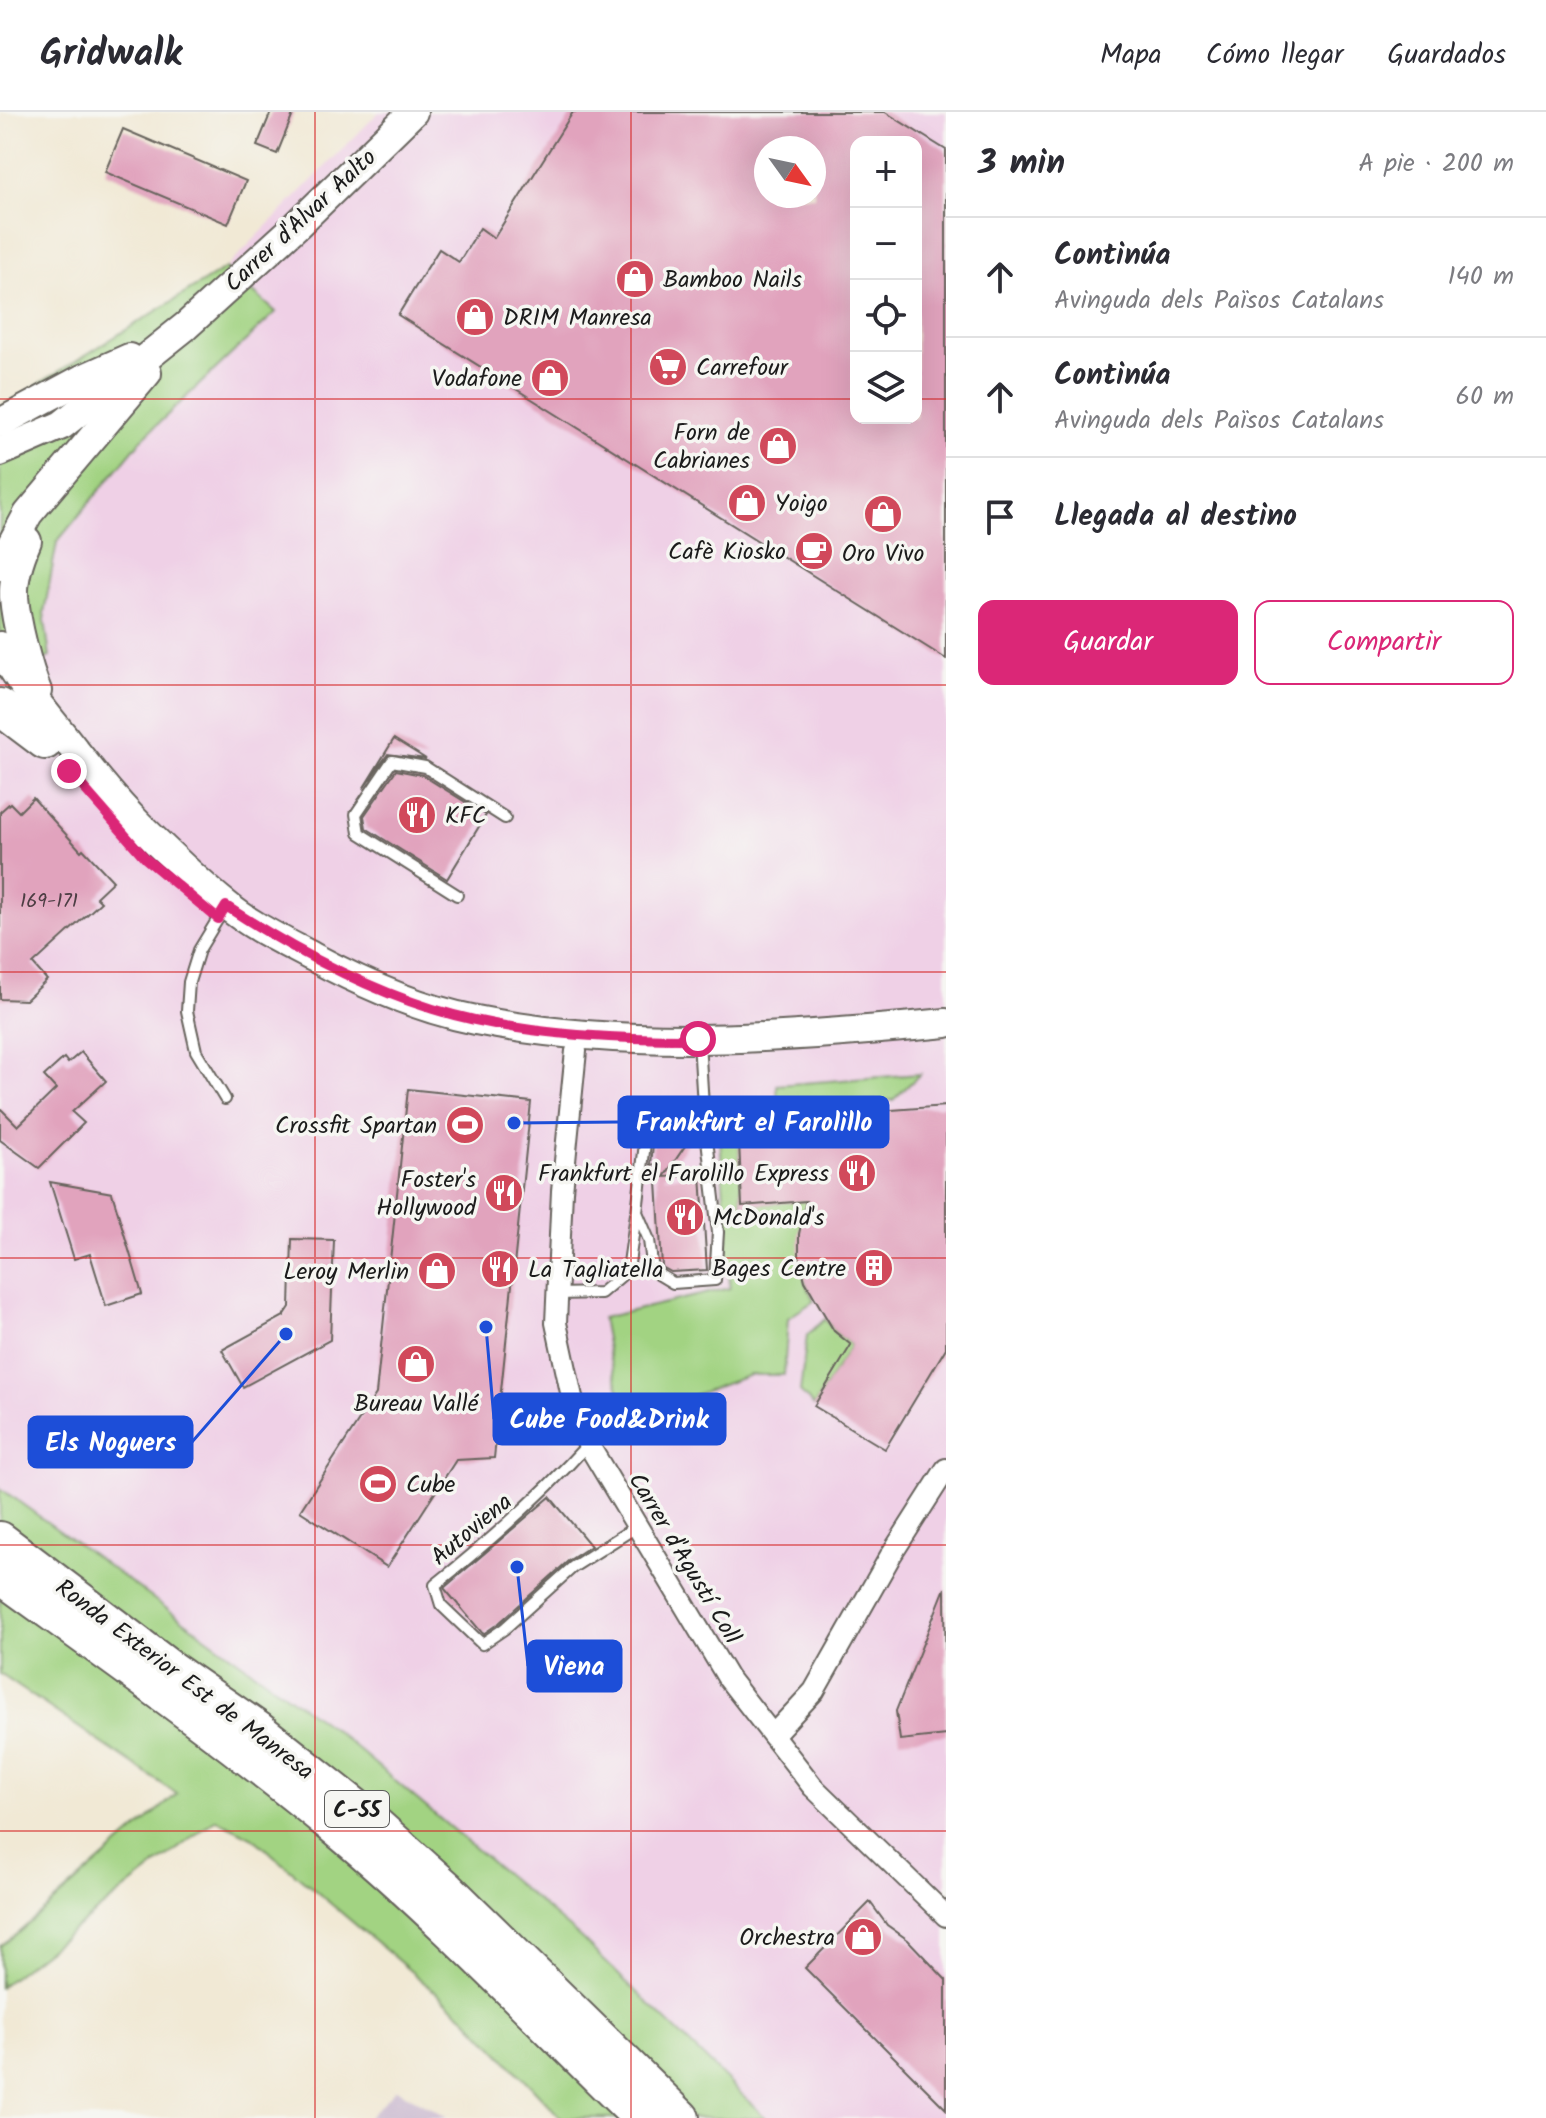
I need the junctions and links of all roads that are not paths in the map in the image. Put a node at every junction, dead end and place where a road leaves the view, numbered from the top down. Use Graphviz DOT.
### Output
graph roads {
  1 [pos="413,112"];
  2 [pos="186,326"];
  3 [pos="0,423"];
  4 [pos="0,452"];
  5 [pos="52,485"];
  6 [pos="0,566"];
  7 [pos="0,646"];
  8 [pos="0,694"];
  9 [pos="0,707"];
  10 [pos="47,729"];
  11 [pos="505,818"];
  12 [pos="457,895"];
  13 [pos="222,912"];
  14 [pos="946,1023"];
  15 [pos="946,1040"];
  16 [pos="699,1047"];
  17 [pos="576,1051"];
  18 [pos="225,1099"];
  19 [pos="703,1106"];
  20 [pos="637,1212"];
  21 [pos="557,1294"];
  22 [pos="588,1444"];
  23 [pos="946,1469"];
  24 [pos="636,1527"];
  25 [pos="0,1540"];
  26 [pos="0,1575"];
  27 [pos="773,1735"];
  28 [pos="946,1916"];
  29 [pos="641,2118"];
  30 [pos="681,2118"];
  1 -- 2 [label="street, Carrer d'Alvar Aalto"];
  2 -- 3 [label="street, Carrer d'Alvar Aalto"];
  2 -- 4 [label="street, Carrer d'Alvar Aalto"];
  2 -- 5 [label="street, Carrer d'Alvar Aalto"];
  5 -- 6 [label="street, Carrer d'Alvar Aalto"];
  5 -- 10 [label="street"];
  7 -- 10 [label="street"];
  8 -- 10 [label="street"];
  9 -- 10 [label="highway"];
  10 -- 13 [label="street"];
  11 -- 12 [label="lane"];
  13 -- 16 [label="street"];
  13 -- 17 [label="street"];
  13 -- 18 [label="lane"];
  14 -- 16 [label="street"];
  15 -- 16 [label="street"];
  16 -- 17 [label="street"];
  16 -- 19 [label="lane"];
  17 -- 21 [label="street, Carrer d'Agustí Coll"];
  19 -- 20 [label="lane"];
  19 -- 20 [label="lane"];
  20 -- 21 [label="lane"];
  21 -- 22 [label="street, Carrer d'Agustí Coll"];
  22 -- 24 [label="street, Carrer d'Agustí Coll"];
  22 -- 24 [label="lane, Autoviena"];
  23 -- 27 [label="street"];
  24 -- 27 [label="street, Carrer d'Agustí Coll"];
  25 -- 30 [label="highway, Ronda Exterior Est de Manresa / C-55"];
  26 -- 29 [label="highway, Ronda Exterior Est de Manresa / C-55"];
  27 -- 28 [label="street, Carrer d'Agustí Coll"];
}
